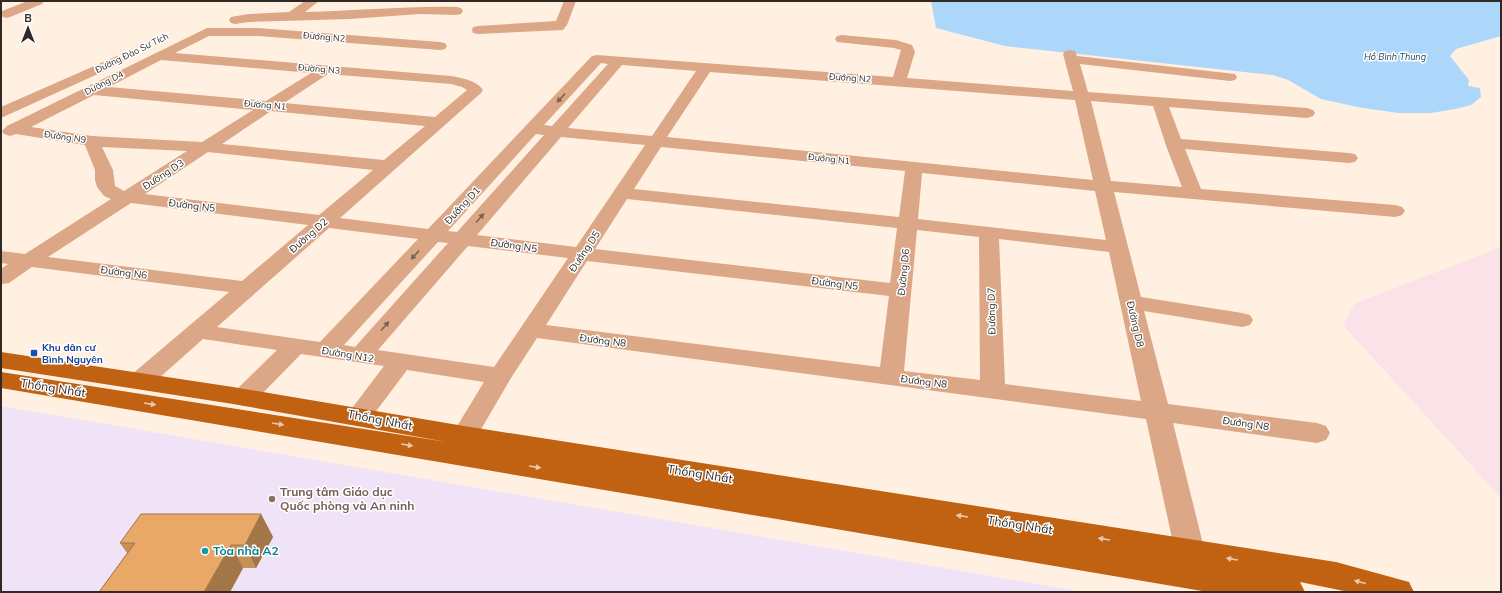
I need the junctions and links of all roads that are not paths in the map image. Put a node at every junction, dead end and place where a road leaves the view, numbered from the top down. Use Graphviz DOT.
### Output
graph roads {
  1 [pos="38,1"];
  2 [pos="313,1"];
  3 [pos="570,1"];
  4 [pos="457,11"];
  5 [pos="6,14"];
  6 [pos="292,16"];
  7 [pos="478,30"];
  8 [pos="177,32"];
  9 [pos="207,32"];
  10 [pos="842,39"];
  11 [pos="440,46"];
  12 [pos="127,55"];
  13 [pos="159,56"];
  14 [pos="597,59"];
  15 [pos="618,61"];
  16 [pos="706,67"];
  17 [pos="325,70"];
  18 [pos="1230,77"];
  19 [pos="576,81"];
  20 [pos="899,82"];
  21 [pos="599,83"];
  22 [pos="91,90"];
  23 [pos="476,90"];
  24 [pos="1082,96"];
  25 [pos="1159,102"];
  26 [pos="270,106"];
  27 [pos="1,113"];
  28 [pos="1307,113"];
  29 [pos="439,122"];
  30 [pos="532,129"];
  31 [pos="7,132"];
  32 [pos="556,132"];
  33 [pos="92,141"];
  34 [pos="657,142"];
  35 [pos="1173,144"];
  36 [pos="205,147"];
  37 [pos="1349,158"];
  38 [pos="388,166"];
  39 [pos="498,166"];
  40 [pos="914,167"];
  41 [pos="524,168"];
  42 [pos="1103,186"];
  43 [pos="623,193"];
  44 [pos="1193,193"];
  45 [pos="472,194"];
  46 [pos="127,197"];
  47 [pos="498,197"];
  48 [pos="1395,211"];
  49 [pos="324,221"];
  50 [pos="908,223"];
  51 [pos="989,232"];
  52 [pos="434,235"];
  53 [pos="462,238"];
  54 [pos="1117,247"];
  55 [pos="582,254"];
  56 [pos="1,256"];
  57 [pos="29,260"];
  58 [pos="1,278"];
  59 [pos="387,285"];
  60 [pos="248,288"];
  61 [pos="418,289"];
  62 [pos="901,291"];
  63 [pos="1130,302"];
  64 [pos="1242,320"];
  65 [pos="532,330"];
  66 [pos="197,331"];
  67 [pos="295,346"];
  68 [pos="326,350"];
  69 [pos="360,356"];
  70 [pos="1,360"];
  71 [pos="400,362"];
  72 [pos="500,376"];
  73 [pos="891,377"];
  74 [pos="1,380"];
  75 [pos="131,390"];
  76 [pos="993,390"];
  77 [pos="244,397"];
  78 [pos="1156,411"];
  79 [pos="359,416"];
  80 [pos="1317,433"];
  81 [pos="457,444"];
  82 [pos="1190,552"];
  83 [pos="1289,592"];
  84 [pos="1398,592"];
  1 -- 5 [label="street"];
  2 -- 6 [label="street"];
  3 -- 7 [label="street"];
  4 -- 6 [label="street, Đường Đào Sư Tích"];
  6 -- 9 [label="street, Đường Đào Sư Tích"];
  8 -- 9 [label="street, Đường Đào Sư Tích"];
  9 -- 11 [label="street, Đướng N2"];
  9 -- 13 [label="street, Dường D4"];
  10 -- 20 [label="street"];
  12 -- 27 [label="street, Đường Đào Sư Tích"];
  13 -- 17 [label="street, Đường N3"];
  13 -- 22 [label="street, Dường D4"];
  14 -- 15 [label="street, Đướng N2"];
  14 -- 19 [label="street, Đướng D1"];
  15 -- 16 [label="street, Đướng N2"];
  15 -- 21 [label="street"];
  16 -- 20 [label="street, Đướng N2"];
  16 -- 34 [label="street, Đướng D5"];
  17 -- 23 [label="street, Đường N3"];
  17 -- 26 [label="street, Đường D3"];
  18 -- 24 [label="street, Đường D8"];
  19 -- 21 [label="street"];
  19 -- 30 [label="street, Đướng D1, one-way"];
  20 -- 24 [label="street, Đướng N2"];
  21 -- 32 [label="street"];
  22 -- 26 [label="street, Đường N1"];
  22 -- 31 [label="street, Dường D4"];
  23 -- 29 [label="street, Đường D2"];
  24 -- 25 [label="street, Đướng N2"];
  24 -- 42 [label="street, Đường D8"];
  25 -- 28 [label="street, Đướng N2"];
  25 -- 35 [label="street"];
  26 -- 29 [label="street, Đường N1"];
  26 -- 36 [label="street, Đường D3"];
  29 -- 38 [label="street, Đường D2"];
  30 -- 32 [label="street"];
  30 -- 39 [label="street, Đướng D1"];
  31 -- 33 [label="street, Đường N9"];
  32 -- 34 [label="street, Đướng N1"];
  32 -- 41 [label="street"];
  33 -- 36 [label="street"];
  33 -- 46 [label="street, Đường N9"];
  34 -- 40 [label="street, Đướng N1"];
  34 -- 43 [label="street, Đướng D5"];
  35 -- 37 [label="street"];
  35 -- 44 [label="street"];
  36 -- 38 [label="street"];
  36 -- 46 [label="street, Đường D3"];
  38 -- 49 [label="street, Đường D2"];
  39 -- 41 [label="street"];
  39 -- 45 [label="street, Đướng D1"];
  40 -- 42 [label="street, Đướng N1"];
  40 -- 50 [label="street, Đường D6"];
  41 -- 47 [label="street"];
  42 -- 44 [label="street, Đướng N1"];
  42 -- 54 [label="street, Đường D8"];
  43 -- 50 [label="street"];
  43 -- 55 [label="street, Đướng D5"];
  44 -- 48 [label="street, Đướng N1"];
  45 -- 47 [label="street"];
  45 -- 52 [label="street, Đướng D1"];
  46 -- 49 [label="street, Đường N5"];
  46 -- 57 [label="street, Đường D3"];
  53 -- 47 [label="street, one-way"];
  49 -- 52 [label="street, Đường N5"];
  49 -- 60 [label="street, Đường D2"];
  50 -- 51 [label="street"];
  50 -- 62 [label="street, Đường D6"];
  51 -- 54 [label="street"];
  51 -- 76 [label="street, Đường D7"];
  52 -- 53 [label="street, Đường N5"];
  52 -- 59 [label="street, Đướng D1, one-way"];
  53 -- 55 [label="street, Đường N5"];
  53 -- 61 [label="street"];
  54 -- 63 [label="street, Đường D8"];
  55 -- 62 [label="street, Đường N5"];
  55 -- 65 [label="street, Đướng D5"];
  56 -- 57 [label="street, Đường N6"];
  57 -- 58 [label="street, Đường D3"];
  57 -- 60 [label="street, Đường N6"];
  59 -- 61 [label="street"];
  59 -- 68 [label="street, Đướng D1"];
  60 -- 66 [label="street, Đường D2"];
  69 -- 61 [label="street, one-way"];
  62 -- 73 [label="street, Đường D6"];
  63 -- 64 [label="street"];
  63 -- 78 [label="street, Đường D8"];
  65 -- 72 [label="street, Đướng D5"];
  65 -- 73 [label="street, Đướng N8"];
  66 -- 67 [label="street, Đường N12"];
  66 -- 75 [label="street, Đường D2"];
  67 -- 68 [label="street, Đường N12"];
  67 -- 77 [label="street"];
  68 -- 69 [label="street, Đường N12"];
  69 -- 71 [label="street, Đường N12"];
  70 -- 75 [label="main road, Thống Nhất"];
  71 -- 72 [label="street, Đường N12"];
  71 -- 79 [label="street"];
  72 -- 81 [label="street, Đướng D5"];
  73 -- 76 [label="street, Đướng N8"];
  74 -- 75 [label="main road, Thống Nhất"];
  75 -- 77 [label="main road, Thống Nhất"];
  75 -- 81 [label="main road, Thống Nhất, one-way"];
  76 -- 78 [label="street, Đướng N8"];
  77 -- 79 [label="main road, Thống Nhất"];
  78 -- 80 [label="street, Đướng N8"];
  78 -- 82 [label="street, Đường D8"];
  79 -- 81 [label="main road, Thống Nhất"];
  82 -- 81 [label="main road, Thống Nhất, one-way"];
  81 -- 83 [label="main road, Thống Nhất, one-way"];
  84 -- 82 [label="main road, Thống Nhất, one-way"];
}
